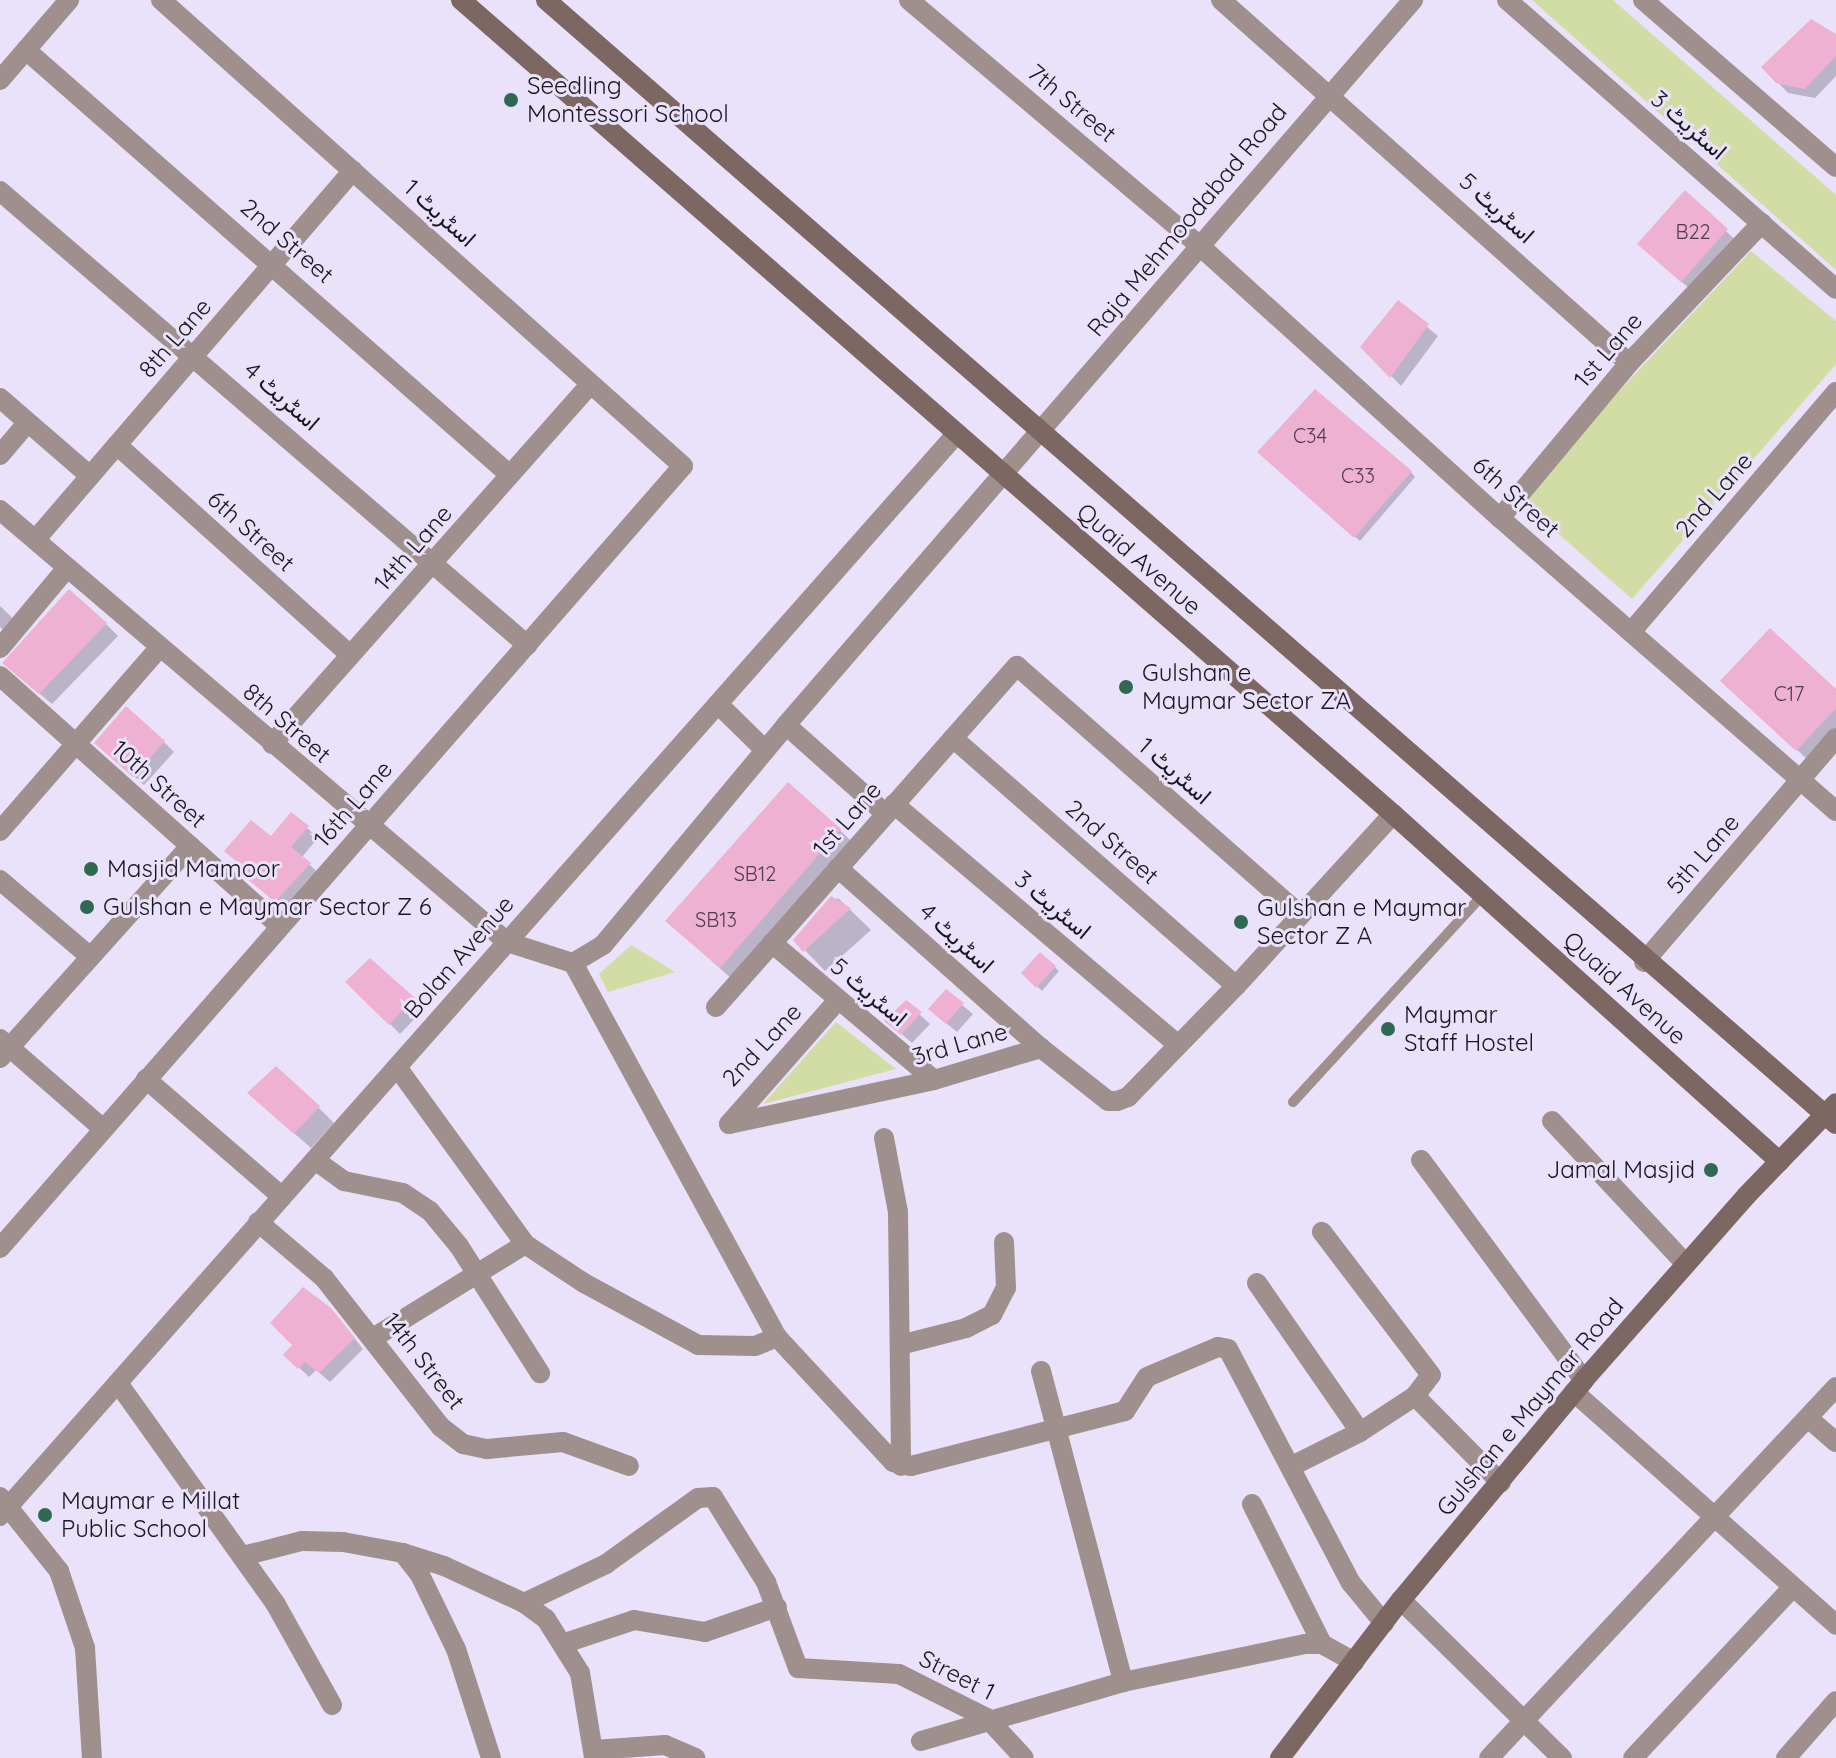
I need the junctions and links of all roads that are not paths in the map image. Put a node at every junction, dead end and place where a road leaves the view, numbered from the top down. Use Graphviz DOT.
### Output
graph roads {
  1 [pos="69,0"];
  2 [pos="161,0"];
  3 [pos="461,0"];
  4 [pos="546,0"];
  5 [pos="909,0"];
  6 [pos="1221,0"];
  7 [pos="1413,0"];
  8 [pos="1507,0"];
  9 [pos="1643,0"];
  10 [pos="26,50"];
  11 [pos="0,80"];
  12 [pos="1329,92"];
  13 [pos="1836,167"];
  14 [pos="353,170"];
  15 [pos="0,191"];
  16 [pos="1762,223"];
  17 [pos="1201,247"];
  18 [pos="273,263"];
  19 [pos="1836,289"];
  20 [pos="195,356"];
  21 [pos="1629,363"];
  22 [pos="590,384"];
  23 [pos="1836,392"];
  24 [pos="0,398"];
  25 [pos="27,423"];
  26 [pos="957,433"];
  27 [pos="1038,433"];
  28 [pos="117,445"];
  29 [pos="0,455"];
  30 [pos="683,466"];
  31 [pos="1001,474"];
  32 [pos="510,475"];
  33 [pos="90,476"];
  34 [pos="0,510"];
  35 [pos="1500,518"];
  36 [pos="36,539"];
  37 [pos="436,563"];
  38 [pos="67,568"];
  39 [pos="1631,632"];
  40 [pos="527,645"];
  41 [pos="160,647"];
  42 [pos="0,648"];
  43 [pos="350,655"];
  44 [pos="1017,666"];
  45 [pos="0,676"];
  46 [pos="718,704"];
  47 [pos="786,725"];
  48 [pos="953,738"];
  49 [pos="1836,738"];
  50 [pos="75,744"];
  51 [pos="272,744"];
  52 [pos="765,750"];
  53 [pos="1801,781"];
  54 [pos="890,809"];
  55 [pos="1836,811"];
  56 [pos="1393,814"];
  57 [pos="368,827"];
  58 [pos="0,831"];
  59 [pos="190,846"];
  60 [pos="838,868"];
  61 [pos="0,880"];
  62 [pos="1483,895"];
  63 [pos="1300,915"];
  64 [pos="280,926"];
  65 [pos="507,942"];
  66 [pos="772,943"];
  67 [pos="88,955"];
  68 [pos="1644,962"];
  69 [pos="573,963"];
  70 [pos="1236,986"];
  71 [pos="838,1000"];
  72 [pos="716,1007"];
  73 [pos="1178,1045"];
  74 [pos="3,1048"];
  75 [pos="1041,1048"];
  76 [pos="397,1067"];
  77 [pos="146,1079"];
  78 [pos="934,1080"];
  79 [pos="1293,1102"];
  80 [pos="1833,1114"];
  81 [pos="1552,1121"];
  82 [pos="731,1125"];
  83 [pos="103,1129"];
  84 [pos="884,1138"];
  85 [pos="315,1160"];
  86 [pos="1421,1160"];
  87 [pos="1780,1162"];
  88 [pos="282,1197"];
  89 [pos="258,1222"];
  90 [pos="1322,1232"];
  91 [pos="1004,1242"];
  92 [pos="525,1244"];
  93 [pos="0,1248"];
  94 [pos="1686,1264"];
  95 [pos="475,1274"];
  96 [pos="1257,1283"];
  97 [pos="777,1337"];
  98 [pos="373,1338"];
  99 [pos="900,1345"];
  100 [pos="1041,1371"];
  101 [pos="540,1373"];
  102 [pos="118,1383"];
  103 [pos="1579,1386"];
  104 [pos="1836,1387"];
  105 [pos="1415,1396"];
  106 [pos="1808,1418"];
  107 [pos="1056,1428"];
  108 [pos="1360,1432"];
  109 [pos="1836,1442"];
  110 [pos="629,1466"];
  111 [pos="901,1466"];
  112 [pos="1292,1466"];
  113 [pos="1501,1483"];
  114 [pos="1252,1504"];
  115 [pos="3,1506"];
  116 [pos="1715,1520"];
  117 [pos="403,1553"];
  118 [pos="243,1556"];
  119 [pos="1793,1587"];
  120 [pos="1401,1600"];
  121 [pos="524,1603"];
  122 [pos="777,1607"];
  123 [pos="1384,1623"];
  124 [pos="1836,1625"];
  125 [pos="565,1643"];
  126 [pos="1322,1644"];
  127 [pos="1354,1662"];
  128 [pos="1123,1682"];
  129 [pos="1836,1701"];
  130 [pos="332,1705"];
  131 [pos="987,1718"];
  132 [pos="1521,1721"];
  133 [pos="921,1741"];
  134 [pos="594,1754"];
  135 [pos="92,1758"];
  136 [pos="491,1758"];
  137 [pos="695,1758"];
  138 [pos="1024,1758"];
  139 [pos="1280,1758"];
  140 [pos="1489,1758"];
  141 [pos="1562,1758"];
  142 [pos="1633,1758"];
  143 [pos="1786,1758"];
  1 -- 10 [label="street"];
  2 -- 14 [label="street, اسٹریٹ 1"];
  3 -- 26 [label="main road, Quaid Avenue"];
  4 -- 27 [label="main road, Quaid Avenue"];
  5 -- 17 [label="street, 7th Street"];
  6 -- 12 [label="street"];
  7 -- 12 [label="street, Raja Mehmoodabad Road"];
  8 -- 16 [label="street, اسٹریٹ 3"];
  9 -- 13 [label="street"];
  10 -- 11 [label="street"];
  10 -- 18 [label="street, 2nd Street"];
  12 -- 17 [label="street, Raja Mehmoodabad Road"];
  12 -- 21 [label="street, اسٹریٹ 5"];
  14 -- 18 [label="street, 8th Lane"];
  14 -- 22 [label="street, اسٹریٹ 1"];
  15 -- 20 [label="street, اسٹریٹ 4"];
  16 -- 19 [label="street, اسٹریٹ 3"];
  16 -- 21 [label="street, 1st Lane"];
  17 -- 27 [label="street, Raja Mehmoodabad Road"];
  17 -- 35 [label="street, 6th Street"];
  18 -- 20 [label="street, 8th Lane"];
  18 -- 32 [label="street, 2nd Street"];
  20 -- 28 [label="street, 8th Lane"];
  20 -- 37 [label="street, اسٹریٹ 4"];
  21 -- 35 [label="street, 1st Lane"];
  22 -- 30 [label="street, اسٹریٹ 1"];
  22 -- 32 [label="street, 14th Lane"];
  23 -- 39 [label="street, 2nd Lane"];
  24 -- 25 [label="street"];
  25 -- 29 [label="street"];
  25 -- 33 [label="street"];
  26 -- 31 [label="main road, Quaid Avenue"];
  26 -- 46 [label="street, Bolan Avenue"];
  27 -- 31 [label="street, Raja Mehmoodabad Road"];
  27 -- 68 [label="main road, Quaid Avenue"];
  28 -- 33 [label="street, 8th Lane"];
  28 -- 43 [label="street, 6th Street"];
  30 -- 40 [label="street, 16th Lane"];
  31 -- 47 [label="street"];
  31 -- 56 [label="main road, Quaid Avenue"];
  32 -- 37 [label="street, 14th Lane"];
  33 -- 36 [label="street, 8th Lane"];
  34 -- 36 [label="street, 8th Street"];
  35 -- 39 [label="street, 6th Street"];
  36 -- 38 [label="street, 8th Street"];
  37 -- 40 [label="street, اسٹریٹ 4"];
  37 -- 43 [label="street, 14th Lane"];
  38 -- 41 [label="street, 8th Street"];
  38 -- 42 [label="street"];
  39 -- 53 [label="street, 6th Street"];
  40 -- 57 [label="street, 16th Lane"];
  41 -- 50 [label="street"];
  41 -- 51 [label="street, 8th Street"];
  43 -- 51 [label="street, 14th Lane"];
  44 -- 48 [label="street, 1st Lane"];
  44 -- 63 [label="street, اسٹریٹ 1"];
  45 -- 50 [label="street, 10th Street"];
  46 -- 52 [label="street"];
  46 -- 65 [label="street, Bolan Avenue"];
  47 -- 52 [label="street"];
  47 -- 54 [label="street, اسٹریٹ 3"];
  48 -- 54 [label="street, 1st Lane"];
  48 -- 70 [label="street, 2nd Street"];
  49 -- 53 [label="street"];
  50 -- 58 [label="street"];
  50 -- 59 [label="street, 10th Street"];
  51 -- 57 [label="street, 8th Street"];
  52 -- 69 [label="street"];
  53 -- 55 [label="street"];
  53 -- 68 [label="street, 5th Lane"];
  54 -- 60 [label="street, 1st Lane"];
  54 -- 73 [label="street, اسٹریٹ 3"];
  56 -- 62 [label="main road, Quaid Avenue"];
  56 -- 63 [label="street, 3rd Lane"];
  57 -- 64 [label="street, 16th Lane"];
  57 -- 65 [label="street, 8th Street"];
  59 -- 64 [label="street, 10th Street"];
  59 -- 67 [label="street"];
  60 -- 66 [label="street, 1st Lane"];
  60 -- 75 [label="street, اسٹریٹ 4"];
  61 -- 67 [label="street"];
  62 -- 79 [label="lane"];
  62 -- 87 [label="main road, Quaid Avenue"];
  63 -- 70 [label="street, 3rd Lane"];
  64 -- 77 [label="street, 16th Lane"];
  65 -- 69 [label="street"];
  65 -- 76 [label="street, Bolan Avenue"];
  66 -- 71 [label="street, اسٹریٹ 5"];
  66 -- 72 [label="street, 1st Lane"];
  67 -- 74 [label="street"];
  68 -- 80 [label="main road, Quaid Avenue"];
  69 -- 97 [label="street"];
  70 -- 73 [label="street, 3rd Lane"];
  71 -- 78 [label="street, اسٹریٹ 5"];
  71 -- 82 [label="street, 2nd Lane"];
  73 -- 75 [label="street, 3rd Lane"];
  74 -- 83 [label="street"];
  75 -- 78 [label="street, 3rd Lane"];
  76 -- 85 [label="street, Bolan Avenue"];
  76 -- 92 [label="street"];
  77 -- 83 [label="street, 16th Lane"];
  77 -- 88 [label="street"];
  78 -- 82 [label="street, 3rd Lane"];
  80 -- 87 [label="main road, Gulshan e Maymar Road"];
  81 -- 94 [label="street"];
  83 -- 93 [label="street, 16th Lane"];
  84 -- 99 [label="street"];
  85 -- 88 [label="street, Bolan Avenue"];
  85 -- 95 [label="street"];
  86 -- 103 [label="street"];
  87 -- 94 [label="main road, Gulshan e Maymar Road"];
  88 -- 89 [label="street, Bolan Avenue"];
  89 -- 98 [label="street, 14th Street"];
  89 -- 102 [label="street, Bolan Avenue"];
  90 -- 105 [label="street"];
  91 -- 99 [label="street"];
  92 -- 95 [label="street"];
  92 -- 97 [label="street"];
  94 -- 103 [label="main road, Gulshan e Maymar Road"];
  95 -- 98 [label="street"];
  95 -- 101 [label="street"];
  96 -- 108 [label="street"];
  97 -- 111 [label="street"];
  98 -- 110 [label="street, 14th Street"];
  99 -- 111 [label="street"];
  100 -- 107 [label="street"];
  102 -- 115 [label="street, Bolan Avenue"];
  102 -- 118 [label="street"];
  103 -- 113 [label="main road, Gulshan e Maymar Road"];
  103 -- 116 [label="street"];
  104 -- 106 [label="street"];
  105 -- 108 [label="street"];
  105 -- 113 [label="street"];
  106 -- 109 [label="street"];
  106 -- 116 [label="street"];
  107 -- 111 [label="street"];
  107 -- 112 [label="street"];
  107 -- 128 [label="street"];
  108 -- 112 [label="street"];
  112 -- 123 [label="street"];
  113 -- 120 [label="main road, Gulshan e Maymar Road"];
  114 -- 126 [label="street"];
  115 -- 135 [label="street"];
  116 -- 119 [label="street"];
  116 -- 132 [label="street"];
  117 -- 118 [label="street"];
  117 -- 121 [label="street"];
  117 -- 136 [label="street"];
  118 -- 130 [label="street"];
  119 -- 124 [label="street"];
  119 -- 142 [label="street"];
  120 -- 123 [label="main road, Gulshan e Maymar Road"];
  120 -- 132 [label="street"];
  121 -- 122 [label="street"];
  121 -- 125 [label="street"];
  122 -- 125 [label="street"];
  122 -- 131 [label="street, Street 1"];
  123 -- 127 [label="main road, Gulshan e Maymar Road"];
  125 -- 134 [label="street"];
  126 -- 127 [label="street"];
  126 -- 128 [label="street"];
  127 -- 139 [label="main road, Gulshan e Maymar Road"];
  128 -- 131 [label="street"];
  129 -- 143 [label="street"];
  131 -- 133 [label="street"];
  131 -- 138 [label="street, Street 1"];
  132 -- 140 [label="street"];
  132 -- 141 [label="street"];
  134 -- 137 [label="street"];
}
